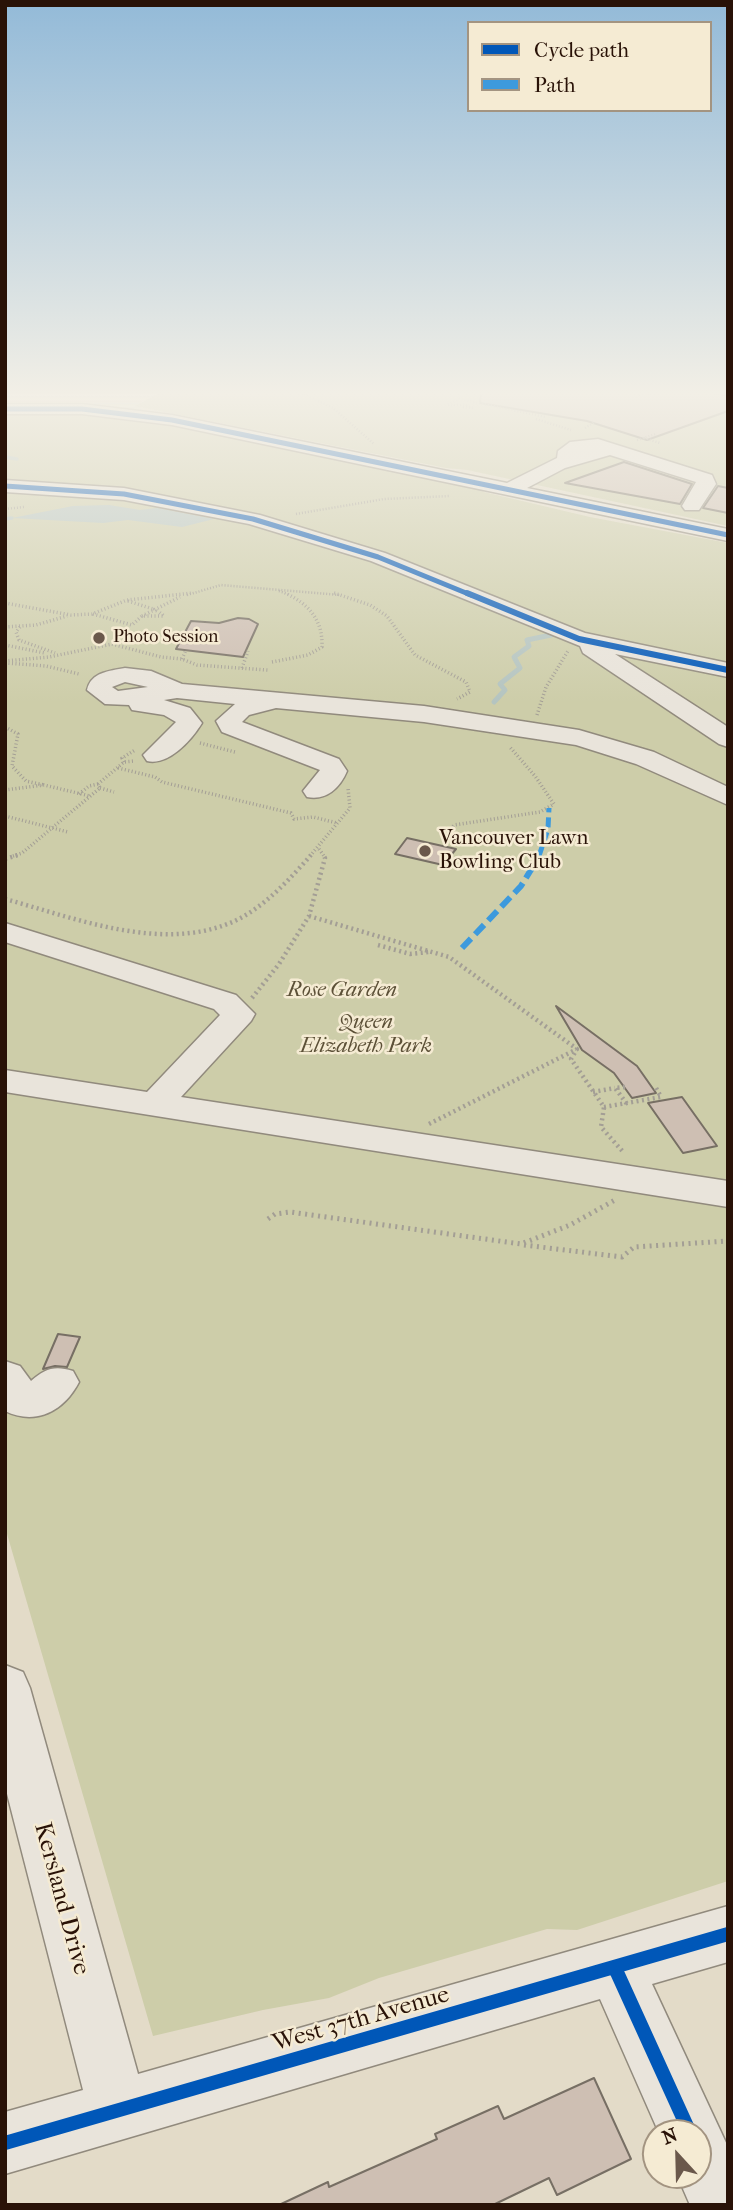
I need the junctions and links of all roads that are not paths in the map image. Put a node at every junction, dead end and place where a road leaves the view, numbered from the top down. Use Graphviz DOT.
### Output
graph roads {
  1 [pos="135,496"];
  2 [pos="545,496"];
  3 [pos="700,496"];
  4 [pos="692,506"];
  5 [pos="728,535"];
  6 [pos="574,641"];
  7 [pos="728,670"];
  8 [pos="279,700"];
  9 [pos="728,739"];
  10 [pos="160,751"];
  11 [pos="324,785"];
  12 [pos="728,797"];
  13 [pos="5,932"];
  14 [pos="5,1081"];
  15 [pos="155,1104"];
  16 [pos="728,1194"];
  17 [pos="58,1382"];
  18 [pos="10,1394"];
  19 [pos="5,1688"];
  20 [pos="728,1934"];
  21 [pos="615,1968"];
  22 [pos="118,2109"];
  23 [pos="684,2119"];
  24 [pos="5,2143"];
  25 [pos="712,2182"];
  26 [pos="722,2205"];
  1 -- 6 [label="street"];
  2 -- 5 [label="street"];
  3 -- 4 [label="street"];
  6 -- 7 [label="street"];
  6 -- 9 [label="street"];
  8 -- 10 [label="street"];
  8 -- 11 [label="street"];
  8 -- 12 [label="street"];
  13 -- 15 [label="street"];
  14 -- 15 [label="street"];
  15 -- 16 [label="street"];
  17 -- 18 [label="street"];
  19 -- 22 [label="street, Kersland Drive"];
  20 -- 21 [label="street, West 37th Avenue"];
  21 -- 22 [label="street, West 37th Avenue"];
  21 -- 23 [label="street"];
  22 -- 24 [label="street, West 37th Avenue"];
  25 -- 26 [label="street"];
}
